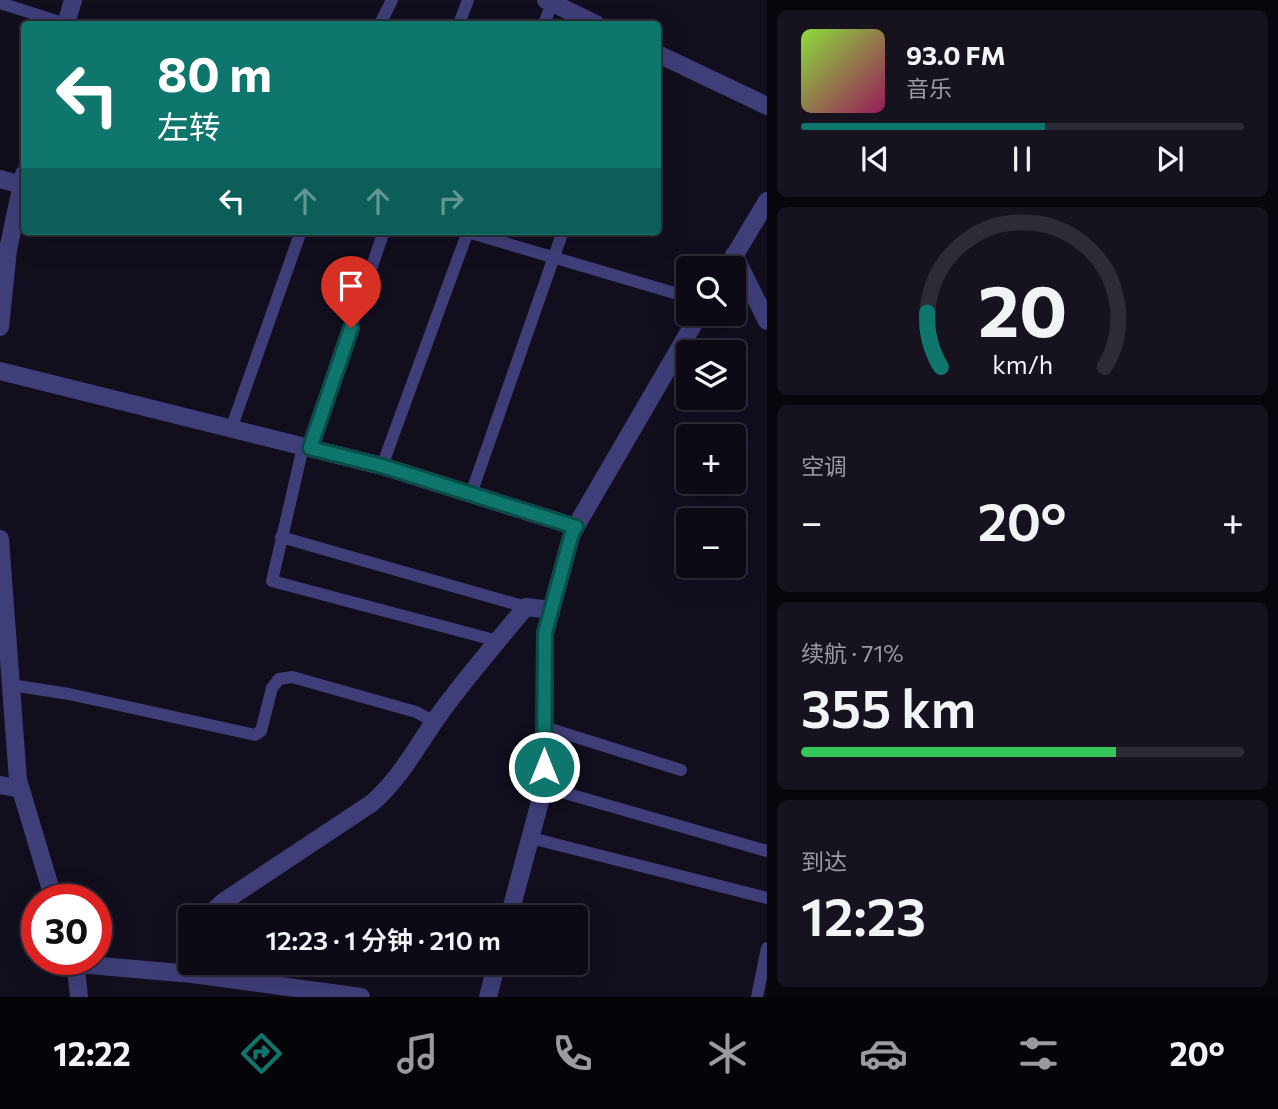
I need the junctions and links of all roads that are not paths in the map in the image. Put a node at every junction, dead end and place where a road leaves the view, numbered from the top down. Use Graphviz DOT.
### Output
graph roads {
  1 [pos="74,0"];
  2 [pos="391,0"];
  3 [pos="468,0"];
  4 [pos="549,1"];
  5 [pos="0,3"];
  6 [pos="57,21"];
  7 [pos="67,21"];
  8 [pos="381,21"];
  9 [pos="460,21"];
  10 [pos="545,21"];
  11 [pos="590,21"];
  12 [pos="661,55"];
  13 [pos="767,106"];
  14 [pos="0,179"];
  15 [pos="21,179"];
  16 [pos="21,188"];
  17 [pos="767,201"];
  18 [pos="300,235"];
  19 [pos="383,235"];
  20 [pos="465,235"];
  21 [pos="480,235"];
  22 [pos="562,235"];
  23 [pos="735,256"];
  24 [pos="554,257"];
  25 [pos="746,287"];
  26 [pos="676,293"];
  27 [pos="767,321"];
  28 [pos="692,326"];
  29 [pos="0,327"];
  30 [pos="0,371"];
  31 [pos="231,429"];
  32 [pos="306,447"];
  33 [pos="382,466"];
  34 [pos="471,494"];
  35 [pos="576,527"];
  36 [pos="281,537"];
  37 [pos="0,539"];
  38 [pos="526,607"];
  39 [pos="551,610"];
  40 [pos="498,641"];
  41 [pos="10,685"];
  42 [pos="435,722"];
  43 [pos="544,727"];
  44 [pos="681,770"];
  45 [pos="0,785"];
  46 [pos="544,787"];
  47 [pos="21,789"];
  48 [pos="531,838"];
  49 [pos="767,851"];
  50 [pos="49,884"];
  51 [pos="767,898"];
  52 [pos="220,905"];
  53 [pos="512,905"];
  54 [pos="767,948"];
  55 [pos="112,964"];
  56 [pos="178,967"];
  57 [pos="77,975"];
  58 [pos="234,975"];
  59 [pos="494,975"];
  60 [pos="79,997"];
  61 [pos="361,997"];
  62 [pos="488,997"];
  63 [pos="757,997"];
  1 -- 7 [label="street"];
  2 -- 8 [label="lane"];
  3 -- 9 [label="lane"];
  4 -- 10 [label="lane"];
  4 -- 11 [label="street"];
  5 -- 6 [label="lane"];
  12 -- 13 [label="street"];
  14 -- 15 [label="street"];
  16 -- 29 [label="street"];
  17 -- 23 [label="street"];
  18 -- 31 [label="lane"];
  19 -- 32 [label="lane"];
  20 -- 33 [label="lane"];
  21 -- 24 [label="lane"];
  22 -- 24 [label="lane"];
  24 -- 26 [label="lane"];
  24 -- 34 [label="lane"];
  25 -- 27 [label="street"];
  28 -- 35 [label="street"];
  30 -- 31 [label="street"];
  31 -- 32 [label="street"];
  32 -- 33 [label="street"];
  32 -- 36 [label="lane"];
  33 -- 34 [label="street"];
  34 -- 35 [label="street"];
  35 -- 39 [label="street"];
  36 -- 38 [label="lane"];
  36 -- 40 [label="lane"];
  37 -- 41 [label="street"];
  38 -- 39 [label="street"];
  38 -- 40 [label="street"];
  39 -- 43 [label="street"];
  40 -- 42 [label="street"];
  41 -- 42 [label="lane"];
  41 -- 47 [label="street"];
  42 -- 52 [label="street"];
  43 -- 44 [label="lane"];
  43 -- 46 [label="street"];
  45 -- 47 [label="street"];
  46 -- 48 [label="street"];
  46 -- 49 [label="lane"];
  47 -- 50 [label="street"];
  48 -- 51 [label="lane"];
  48 -- 53 [label="street"];
  54 -- 63 [label="lane"];
  55 -- 56 [label="street"];
  57 -- 60 [label="street"];
  58 -- 61 [label="street"];
  59 -- 62 [label="street"];
}
